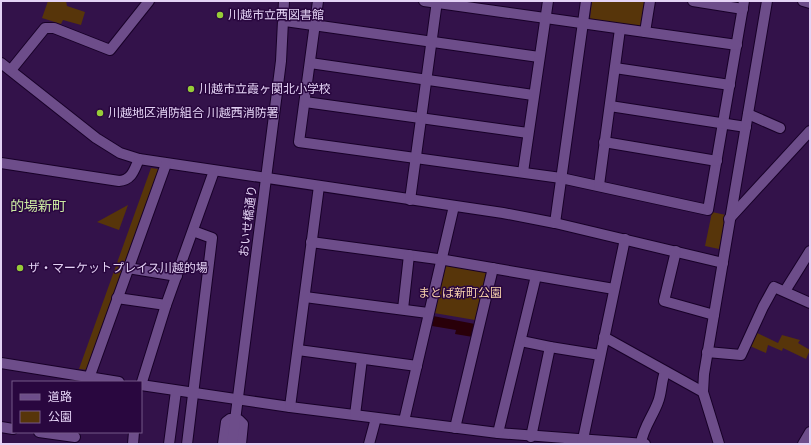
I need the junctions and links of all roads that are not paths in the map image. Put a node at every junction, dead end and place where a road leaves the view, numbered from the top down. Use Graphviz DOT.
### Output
graph roads {
  1 [pos="149,1"];
  2 [pos="284,1"];
  3 [pos="318,1"];
  4 [pos="424,1"];
  5 [pos="548,1"];
  6 [pos="586,1"];
  7 [pos="650,1"];
  8 [pos="692,1"];
  9 [pos="768,1"];
  10 [pos="803,1"];
  11 [pos="437,2"];
  12 [pos="810,3"];
  13 [pos="744,5"];
  14 [pos="545,18"];
  15 [pos="285,21"];
  16 [pos="584,24"];
  17 [pos="316,25"];
  18 [pos="620,29"];
  19 [pos="645,32"];
  20 [pos="432,41"];
  21 [pos="737,45"];
  22 [pos="539,56"];
  23 [pos="1,63"];
  24 [pos="310,63"];
  25 [pos="615,68"];
  26 [pos="11,70"];
  27 [pos="427,80"];
  28 [pos="730,85"];
  29 [pos="533,95"];
  30 [pos="305,102"];
  31 [pos="610,106"];
  32 [pos="748,114"];
  33 [pos="421,120"];
  34 [pos="723,123"];
  35 [pos="746,126"];
  36 [pos="780,128"];
  37 [pos="810,131"];
  38 [pos="528,133"];
  39 [pos="604,142"];
  40 [pos="416,157"];
  41 [pos="139,159"];
  42 [pos="717,161"];
  43 [pos="1,163"];
  44 [pos="166,164"];
  45 [pos="214,171"];
  46 [pos="523,172"];
  47 [pos="266,178"];
  48 [pos="561,178"];
  49 [pos="599,185"];
  50 [pos="319,186"];
  51 [pos="410,200"];
  52 [pos="454,206"];
  53 [pos="729,220"];
  54 [pos="555,223"];
  55 [pos="193,231"];
  56 [pos="625,239"];
  57 [pos="311,242"];
  58 [pos="676,251"];
  59 [pos="810,251"];
  60 [pos="409,255"];
  61 [pos="441,260"];
  62 [pos="723,263"];
  63 [pos="128,268"];
  64 [pos="493,268"];
  65 [pos="177,276"];
  66 [pos="536,276"];
  67 [pos="614,289"];
  68 [pos="784,291"];
  69 [pos="304,297"];
  70 [pos="117,298"];
  71 [pos="810,303"];
  72 [pos="166,305"];
  73 [pos="402,309"];
  74 [pos="428,313"];
  75 [pos="714,315"];
  76 [pos="604,336"];
  77 [pos="521,341"];
  78 [pos="550,347"];
  79 [pos="298,350"];
  80 [pos="707,352"];
  81 [pos="600,355"];
  82 [pos="362,358"];
  83 [pos="1,363"];
  84 [pos="417,366"];
  85 [pos="665,372"];
  86 [pos="84,379"];
  87 [pos="108,381"];
  88 [pos="142,382"];
  89 [pos="142,385"];
  90 [pos="176,391"];
  91 [pos="703,392"];
  92 [pos="194,393"];
  93 [pos="238,398"];
  94 [pos="290,407"];
  95 [pos="355,415"];
  96 [pos="376,418"];
  97 [pos="235,419"];
  98 [pos="404,421"];
  99 [pos="1,427"];
  100 [pos="12,428"];
  101 [pos="456,428"];
  102 [pos="810,432"];
  103 [pos="45,433"];
  104 [pos="134,433"];
  105 [pos="498,433"];
  106 [pos="531,436"];
  107 [pos="75,438"];
  108 [pos="582,442"];
  109 [pos="133,444"];
  110 [pos="168,444"];
  111 [pos="187,444"];
  112 [pos="223,444"];
  113 [pos="232,444"];
  114 [pos="241,444"];
  115 [pos="369,444"];
  116 [pos="643,444"];
  117 [pos="719,444"];
  118 [pos="803,444"];
  1 -- 26 [label="street"];
  2 -- 15 [label="street, おいせ橋通り"];
  3 -- 17 [label="street"];
  4 -- 11 [label="street"];
  5 -- 14 [label="street"];
  6 -- 16 [label="street"];
  7 -- 19 [label="street"];
  8 -- 13 [label="street"];
  9 -- 32 [label="street"];
  10 -- 12 [label="street"];
  11 -- 14 [label="street"];
  11 -- 20 [label="street"];
  13 -- 21 [label="street"];
  14 -- 16 [label="street"];
  14 -- 22 [label="street"];
  15 -- 17 [label="street"];
  15 -- 47 [label="street, おいせ橋通り"];
  16 -- 18 [label="street"];
  16 -- 48 [label="street"];
  17 -- 20 [label="street"];
  17 -- 24 [label="street"];
  18 -- 19 [label="street"];
  18 -- 25 [label="street"];
  19 -- 21 [label="street"];
  20 -- 22 [label="street"];
  20 -- 27 [label="street"];
  21 -- 28 [label="street"];
  22 -- 29 [label="street"];
  23 -- 26 [label="street"];
  24 -- 27 [label="street"];
  24 -- 30 [label="street"];
  25 -- 28 [label="street"];
  25 -- 31 [label="street"];
  26 -- 41 [label="street"];
  27 -- 29 [label="street"];
  27 -- 33 [label="street"];
  28 -- 34 [label="street"];
  29 -- 38 [label="street"];
  30 -- 33 [label="street"];
  30 -- 40 [label="street"];
  31 -- 34 [label="street"];
  31 -- 39 [label="street"];
  32 -- 35 [label="street"];
  32 -- 36 [label="street"];
  33 -- 38 [label="street"];
  33 -- 40 [label="street"];
  34 -- 35 [label="street"];
  34 -- 42 [label="street"];
  35 -- 53 [label="street"];
  37 -- 53 [label="street"];
  38 -- 46 [label="street"];
  39 -- 42 [label="street"];
  39 -- 49 [label="street"];
  40 -- 46 [label="street"];
  40 -- 51 [label="street"];
  41 -- 43 [label="street"];
  41 -- 44 [label="street"];
  42 -- 49 [label="street"];
  44 -- 45 [label="street"];
  44 -- 63 [label="street"];
  45 -- 47 [label="street"];
  45 -- 55 [label="street"];
  46 -- 48 [label="street"];
  47 -- 50 [label="street"];
  47 -- 93 [label="street, おいせ橋通り"];
  48 -- 49 [label="street"];
  48 -- 54 [label="street"];
  50 -- 51 [label="street"];
  50 -- 57 [label="street"];
  51 -- 52 [label="street"];
  52 -- 54 [label="street"];
  52 -- 61 [label="street"];
  53 -- 62 [label="street"];
  54 -- 56 [label="street"];
  55 -- 65 [label="street"];
  55 -- 92 [label="street"];
  56 -- 58 [label="street"];
  56 -- 67 [label="street"];
  57 -- 60 [label="street"];
  57 -- 69 [label="street"];
  58 -- 62 [label="street"];
  58 -- 75 [label="street"];
  59 -- 68 [label="street"];
  60 -- 61 [label="street"];
  60 -- 73 [label="street"];
  61 -- 64 [label="street"];
  61 -- 74 [label="street"];
  62 -- 75 [label="street"];
  63 -- 65 [label="street"];
  63 -- 70 [label="street"];
  64 -- 66 [label="street"];
  64 -- 101 [label="street"];
  65 -- 72 [label="street"];
  66 -- 67 [label="street"];
  66 -- 77 [label="street"];
  67 -- 76 [label="street"];
  68 -- 71 [label="street"];
  68 -- 80 [label="street"];
  69 -- 73 [label="street"];
  69 -- 79 [label="street"];
  70 -- 72 [label="street"];
  70 -- 86 [label="street"];
  72 -- 88 [label="street"];
  73 -- 74 [label="street"];
  74 -- 84 [label="street"];
  75 -- 80 [label="street"];
  76 -- 81 [label="street"];
  76 -- 85 [label="street"];
  77 -- 78 [label="street"];
  77 -- 105 [label="street"];
  78 -- 81 [label="street"];
  78 -- 106 [label="street"];
  79 -- 82 [label="street"];
  79 -- 94 [label="street"];
  80 -- 91 [label="street"];
  81 -- 108 [label="street"];
  82 -- 84 [label="street"];
  82 -- 95 [label="street"];
  83 -- 86 [label="street"];
  84 -- 98 [label="street"];
  85 -- 91 [label="street"];
  85 -- 116 [label="street"];
  86 -- 87 [label="street"];
  89 -- 90 [label="street"];
  90 -- 92 [label="street"];
  90 -- 110 [label="street"];
  91 -- 117 [label="street"];
  92 -- 93 [label="street"];
  92 -- 111 [label="street"];
  93 -- 94 [label="street"];
  93 -- 97 [label="street, おいせ橋通り"];
  94 -- 95 [label="street"];
  95 -- 96 [label="street"];
  96 -- 98 [label="street"];
  96 -- 115 [label="street"];
  97 -- 112 [label="street"];
  97 -- 113 [label="street, おいせ橋通り"];
  97 -- 114 [label="street"];
  98 -- 101 [label="street"];
  99 -- 100 [label="street"];
  101 -- 105 [label="street"];
  102 -- 118 [label="street"];
  103 -- 107 [label="street"];
  104 -- 109 [label="street"];
  105 -- 106 [label="street"];
  106 -- 108 [label="street"];
  108 -- 116 [label="street"];
}
